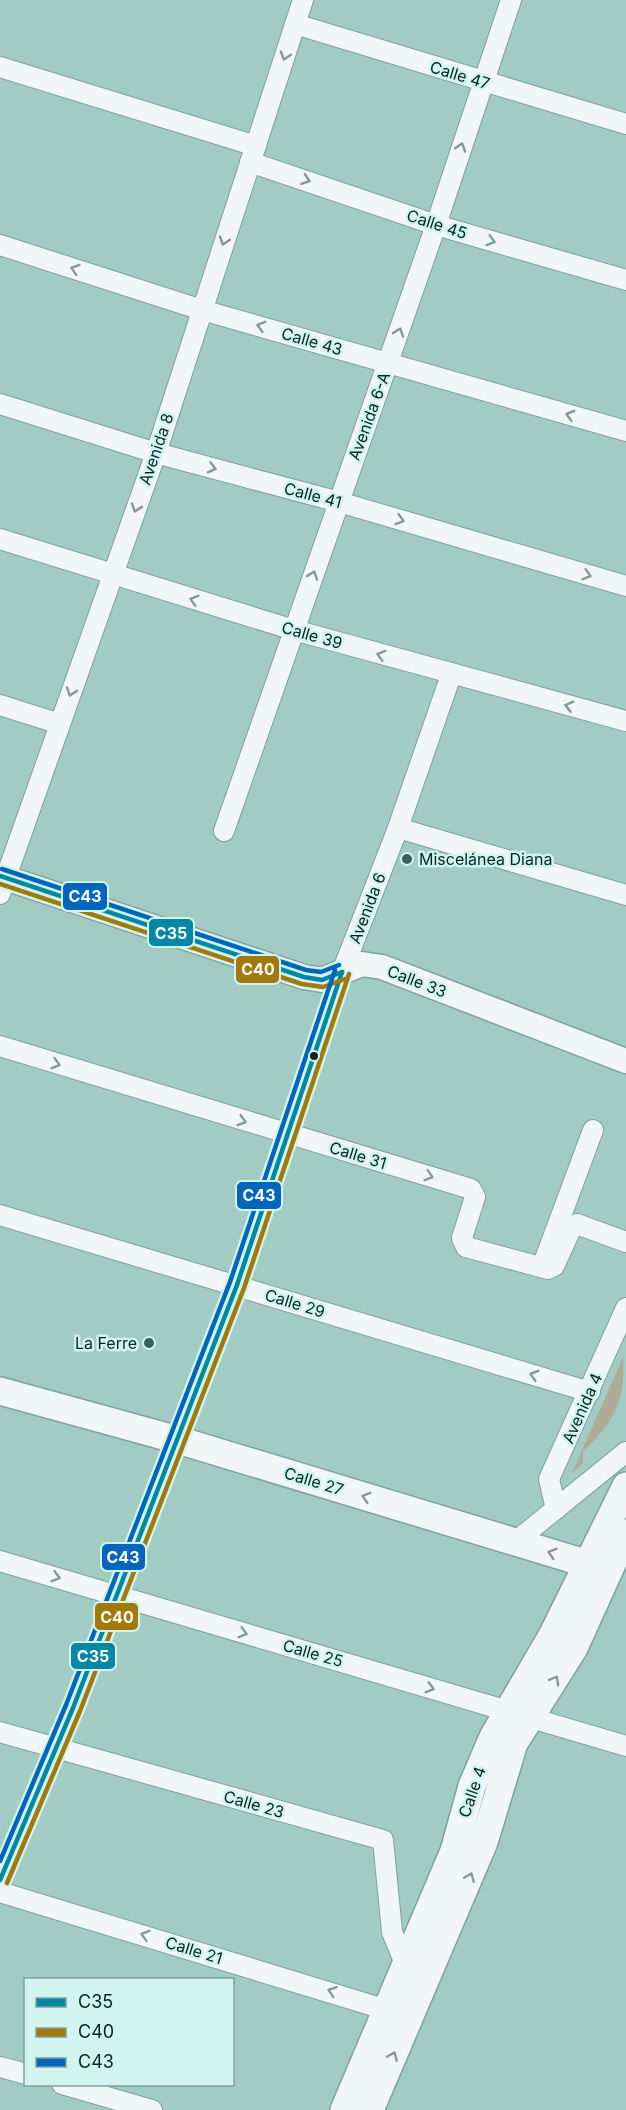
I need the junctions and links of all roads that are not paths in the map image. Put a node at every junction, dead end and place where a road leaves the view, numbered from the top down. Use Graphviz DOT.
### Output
graph roads {
  1 [pos="303,0"];
  2 [pos="511,0"];
  3 [pos="295,24"];
  4 [pos="0,67"];
  5 [pos="482,82"];
  6 [pos="626,124"];
  7 [pos="253,154"];
  8 [pos="436,225"];
  9 [pos="0,245"];
  10 [pos="626,280"];
  11 [pos="202,310"];
  12 [pos="388,362"];
  13 [pos="0,404"];
  14 [pos="626,431"];
  15 [pos="156,453"];
  16 [pos="339,502"];
  17 [pos="0,539"];
  18 [pos="112,576"];
  19 [pos="626,586"];
  20 [pos="294,630"];
  21 [pos="451,675"];
  22 [pos="0,705"];
  23 [pos="626,722"];
  24 [pos="60,723"];
  25 [pos="398,828"];
  26 [pos="224,831"];
  27 [pos="2,883"];
  28 [pos="626,895"];
  29 [pos="342,972"];
  30 [pos="0,1046"];
  31 [pos="626,1061"];
  32 [pos="592,1130"];
  33 [pos="288,1135"];
  34 [pos="0,1215"];
  35 [pos="626,1242"];
  36 [pos="542,1267"];
  37 [pos="237,1285"];
  38 [pos="626,1308"];
  39 [pos="0,1391"];
  40 [pos="590,1392"];
  41 [pos="178,1440"];
  42 [pos="626,1452"];
  43 [pos="626,1486"];
  44 [pos="556,1509"];
  45 [pos="626,1533"];
  46 [pos="516,1542"];
  47 [pos="0,1561"];
  48 [pos="607,1570"];
  49 [pos="118,1595"];
  50 [pos="519,1714"];
  51 [pos="0,1732"];
  52 [pos="626,1746"];
  53 [pos="56,1749"];
  54 [pos="0,1880"];
  55 [pos="0,1892"];
  56 [pos="406,1966"];
  57 [pos="387,2010"];
  58 [pos="0,2067"];
  59 [pos="24,2073"];
  60 [pos="66,2086"];
  61 [pos="152,2110"];
  62 [pos="344,2110"];
  63 [pos="370,2110"];
  1 -- 3 [label="street, Avenida 8"];
  2 -- 5 [label="street, Avenida 6-A"];
  3 -- 5 [label="street, Calle 47"];
  3 -- 7 [label="street, Avenida 8, one-way"];
  4 -- 7 [label="street, Calle 45"];
  5 -- 6 [label="street, Calle 47"];
  8 -- 5 [label="street, Avenida 6-A, one-way"];
  7 -- 8 [label="street, Calle 45, one-way"];
  7 -- 11 [label="street, Avenida 8, one-way"];
  8 -- 10 [label="street, Calle 45, one-way"];
  12 -- 8 [label="street, Avenida 6-A, one-way"];
  11 -- 9 [label="street, Calle 43, one-way"];
  12 -- 11 [label="street, Calle 43, one-way"];
  11 -- 15 [label="street, Avenida 8"];
  14 -- 12 [label="street, Calle 43, one-way"];
  12 -- 16 [label="street, Avenida 6-A"];
  13 -- 15 [label="street, Calle 41"];
  15 -- 16 [label="street, Calle 41, one-way"];
  15 -- 18 [label="street, Avenida 8, one-way"];
  16 -- 19 [label="street, Calle 41, one-way"];
  20 -- 16 [label="street, Avenida 6-A, one-way"];
  17 -- 18 [label="street, Calle 39"];
  20 -- 18 [label="street, Calle 39, one-way"];
  18 -- 24 [label="street, Avenida 8, one-way"];
  21 -- 20 [label="street, Calle 39, one-way"];
  20 -- 26 [label="street, Avenida 6-A"];
  23 -- 21 [label="street, Calle 39, one-way"];
  21 -- 25 [label="street, Avenida 6"];
  22 -- 24 [label="street"];
  24 -- 27 [label="street, Avenida 8"];
  25 -- 28 [label="street"];
  25 -- 29 [label="street, Avenida 6"];
  27 -- 29 [label="street, Calle 33"];
  29 -- 31 [label="street, Calle 33"];
  29 -- 33 [label="street, Avenida 6"];
  30 -- 33 [label="street, Calle 31, one-way"];
  32 -- 36 [label="street"];
  33 -- 36 [label="street, Calle 31, one-way"];
  33 -- 37 [label="street, Avenida 6"];
  34 -- 37 [label="street, Calle 29"];
  35 -- 36 [label="street"];
  40 -- 37 [label="street, Calle 29, one-way"];
  37 -- 41 [label="street, Avenida 6"];
  38 -- 40 [label="street, Avenida 4"];
  39 -- 41 [label="main road, Calle 27"];
  40 -- 44 [label="street, Avenida 4"];
  46 -- 41 [label="main road, Calle 27, one-way"];
  41 -- 49 [label="street, Avenida 6"];
  42 -- 44 [label="street"];
  43 -- 48 [label="main road, Calle 4"];
  44 -- 46 [label="street"];
  45 -- 48 [label="main road, Calle 4"];
  48 -- 46 [label="main road, Calle 27, one-way"];
  47 -- 49 [label="street, Calle 25, one-way"];
  48 -- 50 [label="main road, Calle 4"];
  49 -- 50 [label="street, Calle 25, one-way"];
  49 -- 53 [label="street, Avenida 6"];
  50 -- 52 [label="street, Calle 25"];
  50 -- 56 [label="main road, Calle 4"];
  63 -- 50 [label="main road, Calle 4, one-way"];
  51 -- 53 [label="street, Calle 23"];
  53 -- 54 [label="street, Avenida 6"];
  53 -- 56 [label="street, Calle 23"];
  57 -- 55 [label="street, Calle 21, one-way"];
  56 -- 57 [label="main road, Calle 4"];
  57 -- 62 [label="main road, Calle 4"];
  58 -- 59 [label="street"];
  60 -- 61 [label="street"];
}
